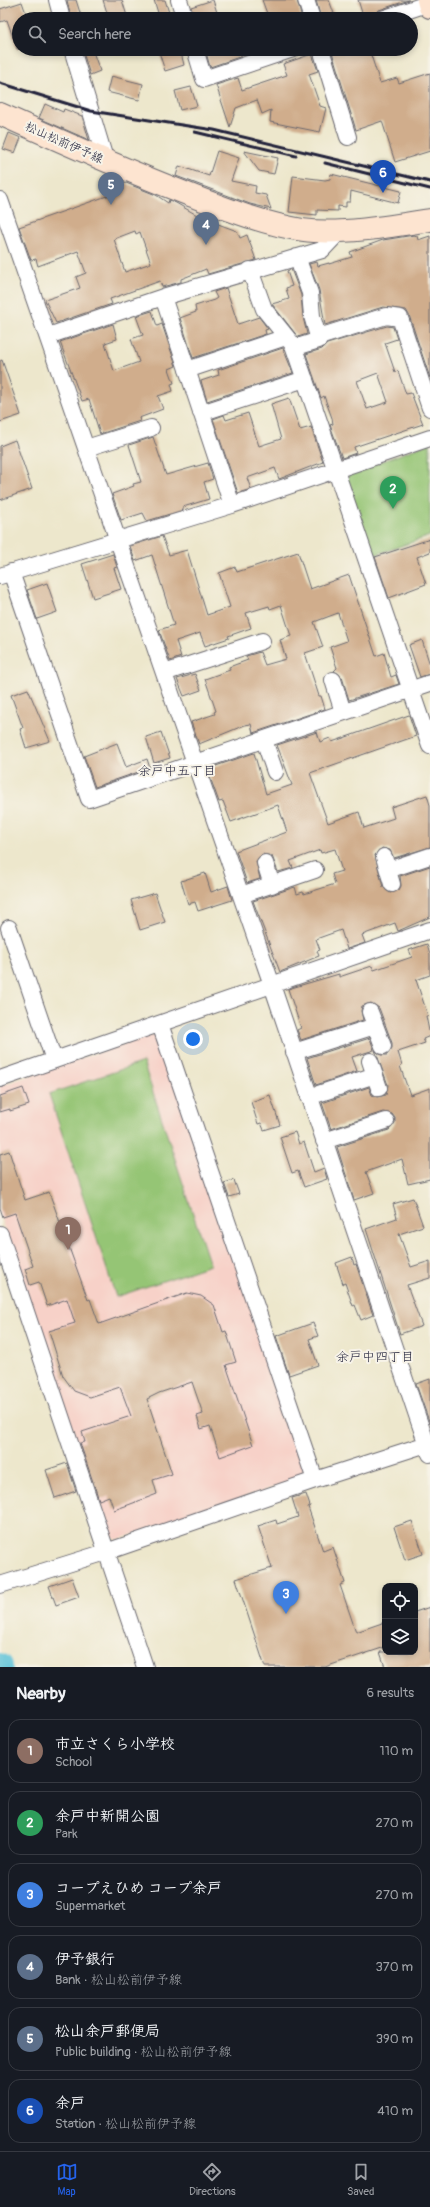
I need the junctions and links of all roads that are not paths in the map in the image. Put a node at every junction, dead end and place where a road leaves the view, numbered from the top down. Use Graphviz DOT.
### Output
graph roads {
  1 [pos="56,0"];
  2 [pos="179,0"];
  3 [pos="306,0"];
  4 [pos="429,3"];
  5 [pos="60,12"];
  6 [pos="183,12"];
  7 [pos="310,12"];
  8 [pos="403,12"];
  9 [pos="74,56"];
  10 [pos="196,56"];
  11 [pos="272,56"];
  12 [pos="323,56"];
  13 [pos="0,114"];
  14 [pos="348,137"];
  15 [pos="106,162"];
  16 [pos="0,200"];
  17 [pos="430,220"];
  18 [pos="340,231"];
  19 [pos="297,256"];
  20 [pos="250,270"];
  21 [pos="163,297"];
  22 [pos="48,336"];
  23 [pos="319,337"];
  24 [pos="290,343"];
  25 [pos="187,370"];
  26 [pos="305,379"];
  27 [pos="430,408"];
  28 [pos="201,413"];
  29 [pos="150,428"];
  30 [pos="430,438"];
  31 [pos="86,448"];
  32 [pos="336,469"];
  33 [pos="232,505"];
  34 [pos="118,540"];
  35 [pos="6,574"];
  36 [pos="262,641"];
  37 [pos="164,673"];
  38 [pos="333,680"];
  39 [pos="430,683"];
  40 [pos="411,689"];
  41 [pos="343,712"];
  42 [pos="264,740"];
  43 [pos="429,740"];
  44 [pos="195,763"];
  45 [pos="275,772"];
  46 [pos="430,856"];
  47 [pos="265,863"];
  48 [pos="315,870"];
  49 [pos="388,870"];
  50 [pos="272,885"];
  51 [pos="241,895"];
  52 [pos="9,928"];
  53 [pos="430,930"];
  54 [pos="272,985"];
  55 [pos="160,1024"];
  56 [pos="383,1046"];
  57 [pos="294,1052"];
  58 [pos="54,1060"];
  59 [pos="374,1075"];
  60 [pos="0,1079"];
  61 [pos="309,1096"];
  62 [pos="385,1119"];
  63 [pos="324,1141"];
  64 [pos="0,1234"];
  65 [pos="429,1447"];
  66 [pos="315,1480"];
  67 [pos="106,1552"];
  68 [pos="0,1585"];
  69 [pos="145,1667"];
  1 -- 5 [label="street"];
  2 -- 6 [label="street"];
  3 -- 7 [label="street"];
  4 -- 8 [label="street"];
  9 -- 15 [label="street"];
  10 -- 11 [label="street"];
  12 -- 14 [label="street"];
  13 -- 15 [label="main road, 松山松前伊予線"];
  15 -- 18 [label="main road, 松山松前伊予線"];
  16 -- 22 [label="street"];
  17 -- 18 [label="main road, 松山松前伊予線"];
  18 -- 19 [label="street"];
  19 -- 20 [label="street"];
  19 -- 23 [label="street"];
  20 -- 21 [label="street"];
  20 -- 24 [label="street"];
  21 -- 22 [label="street"];
  21 -- 25 [label="street"];
  22 -- 31 [label="street"];
  23 -- 24 [label="street"];
  23 -- 27 [label="street"];
  24 -- 25 [label="street"];
  24 -- 26 [label="street"];
  25 -- 28 [label="street"];
  26 -- 28 [label="street"];
  26 -- 32 [label="street"];
  28 -- 33 [label="street"];
  29 -- 31 [label="street"];
  30 -- 32 [label="street"];
  31 -- 34 [label="street"];
  32 -- 33 [label="street"];
  32 -- 40 [label="street"];
  33 -- 34 [label="street"];
  34 -- 35 [label="street"];
  34 -- 37 [label="street"];
  35 -- 44 [label="street"];
  36 -- 37 [label="street"];
  37 -- 44 [label="street"];
  38 -- 41 [label="street"];
  39 -- 40 [label="street"];
  40 -- 41 [label="street"];
  40 -- 43 [label="street"];
  41 -- 42 [label="street"];
  42 -- 44 [label="street"];
  42 -- 45 [label="street"];
  44 -- 51 [label="street"];
  46 -- 49 [label="street"];
  47 -- 50 [label="street"];
  48 -- 50 [label="street"];
  50 -- 51 [label="street"];
  51 -- 54 [label="street"];
  52 -- 58 [label="street"];
  53 -- 54 [label="street"];
  54 -- 55 [label="street"];
  54 -- 57 [label="street"];
  55 -- 58 [label="street"];
  55 -- 66 [label="street"];
  56 -- 57 [label="street"];
  57 -- 61 [label="street"];
  58 -- 60 [label="street"];
  59 -- 61 [label="street"];
  61 -- 63 [label="street"];
  62 -- 63 [label="street"];
  63 -- 65 [label="street"];
  64 -- 67 [label="street"];
  65 -- 66 [label="street"];
  66 -- 67 [label="street"];
  67 -- 68 [label="street"];
  67 -- 69 [label="street"];
}
